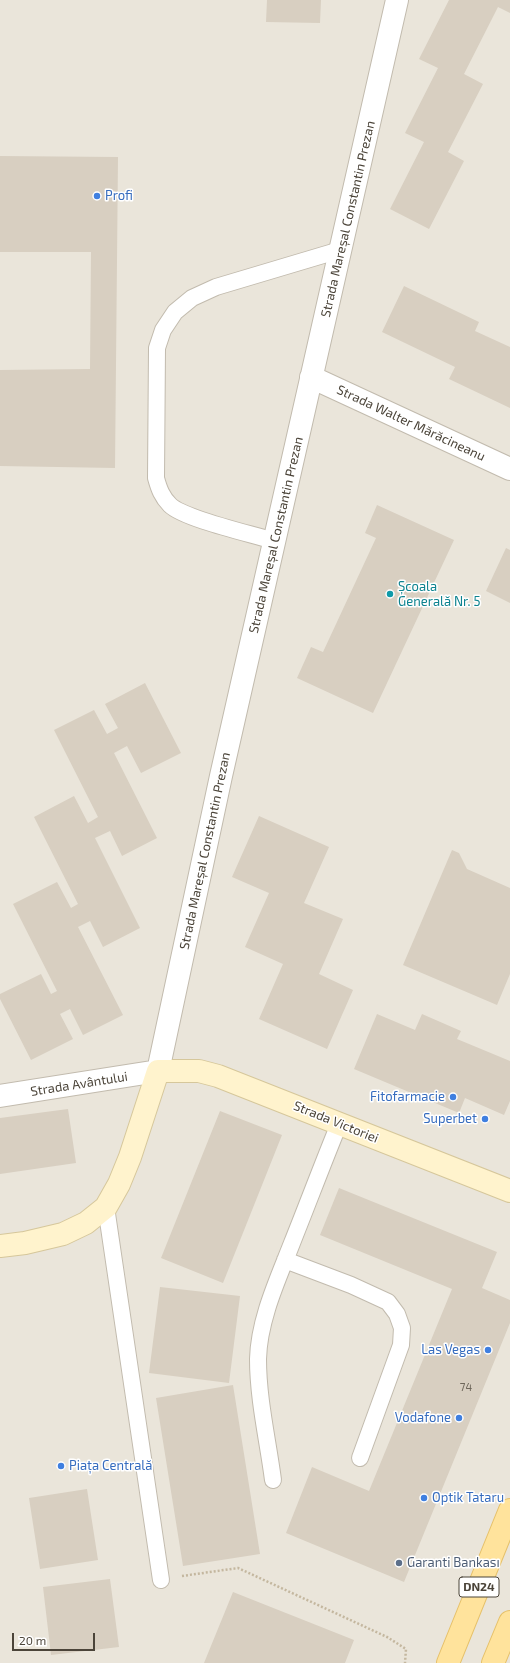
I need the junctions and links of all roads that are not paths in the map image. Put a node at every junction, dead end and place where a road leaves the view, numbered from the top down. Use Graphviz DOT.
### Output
graph roads {
  1 [pos="397,0"];
  2 [pos="340,250"];
  3 [pos="311,377"];
  4 [pos="510,469"];
  5 [pos="274,541"];
  6 [pos="158,1071"];
  7 [pos="0,1096"];
  8 [pos="339,1124"];
  9 [pos="510,1191"];
  10 [pos="106,1207"];
  11 [pos="0,1246"];
  12 [pos="285,1260"];
  13 [pos="360,1458"];
  14 [pos="274,1480"];
  15 [pos="510,1510"];
  16 [pos="161,1580"];
  17 [pos="510,1622"];
  18 [pos="448,1663"];
  19 [pos="493,1663"];
  1 -- 2 [label="street, Strada Mareșal Constantin Prezan"];
  2 -- 3 [label="street, Strada Mareșal Constantin Prezan"];
  2 -- 5 [label="lane"];
  3 -- 4 [label="street, Strada Walter Mărăcineanu"];
  3 -- 5 [label="street, Strada Mareșal Constantin Prezan"];
  5 -- 6 [label="street, Strada Mareșal Constantin Prezan"];
  6 -- 7 [label="street, Strada Avântului"];
  6 -- 8 [label="street, Strada Victoriei"];
  6 -- 10 [label="street"];
  8 -- 9 [label="street, Strada Victoriei"];
  8 -- 12 [label="lane"];
  10 -- 11 [label="street"];
  10 -- 16 [label="lane"];
  12 -- 13 [label="lane"];
  12 -- 14 [label="lane"];
  15 -- 18 [label="main road, DN24"];
  17 -- 19 [label="main road"];
}
